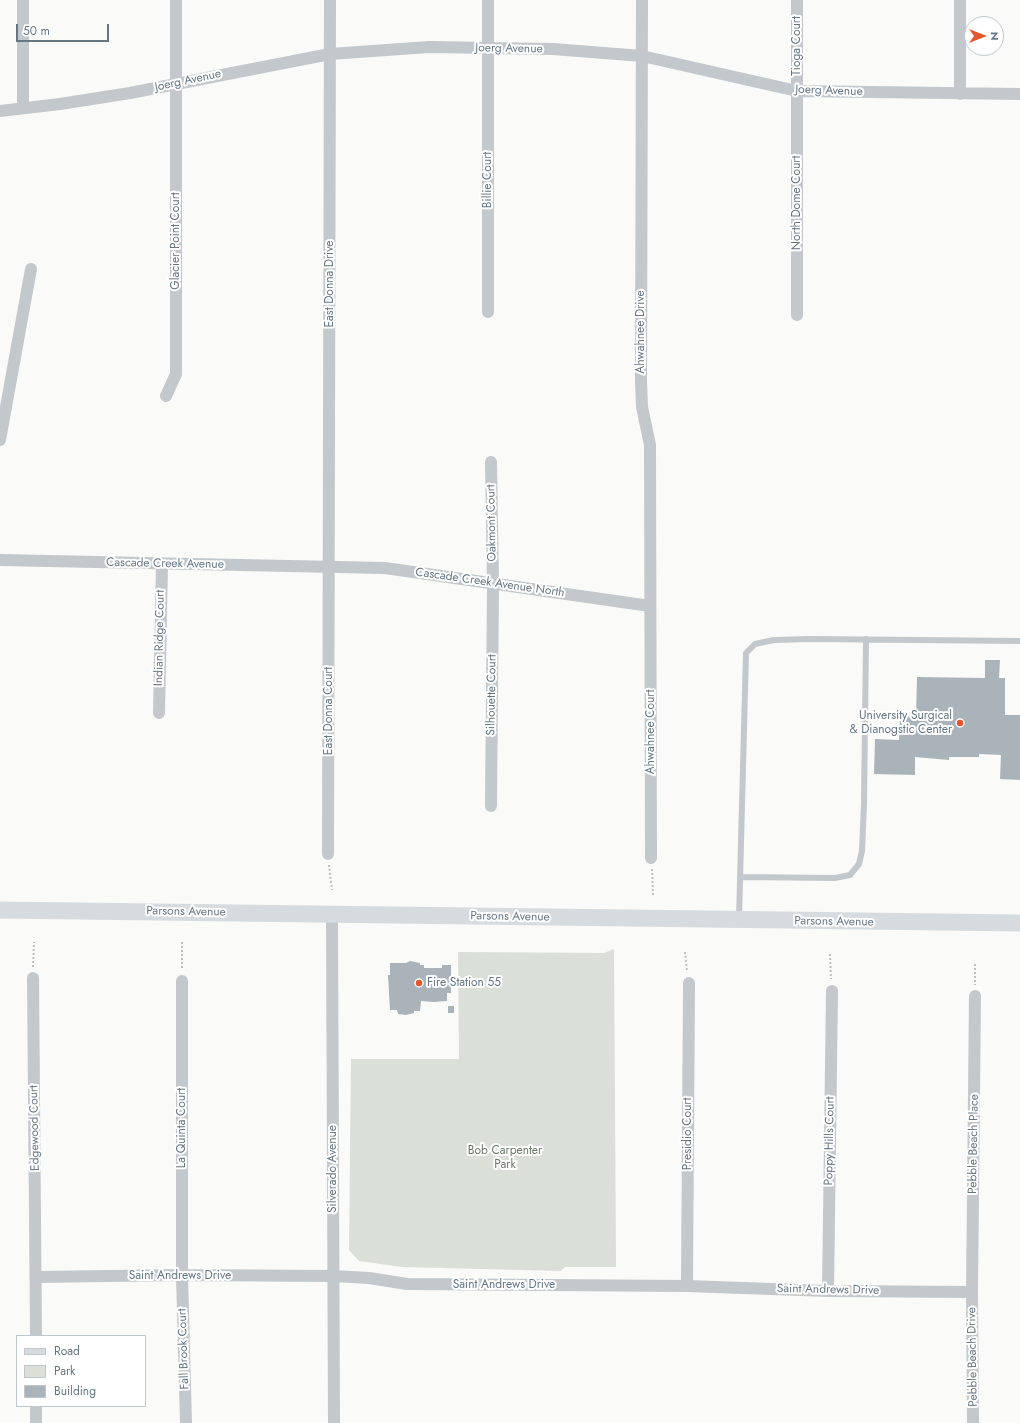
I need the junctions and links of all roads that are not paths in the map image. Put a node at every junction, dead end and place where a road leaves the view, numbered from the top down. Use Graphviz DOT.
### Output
graph roads {
  1 [pos="23,0"];
  2 [pos="176,0"];
  3 [pos="330,0"];
  4 [pos="488,0"];
  5 [pos="642,0"];
  6 [pos="797,0"];
  7 [pos="960,0"];
  8 [pos="488,48"];
  9 [pos="330,54"];
  10 [pos="642,56"];
  11 [pos="175,83"];
  12 [pos="796,91"];
  13 [pos="960,94"];
  14 [pos="1020,94"];
  15 [pos="23,108"];
  16 [pos="0,111"];
  17 [pos="30,269"];
  18 [pos="488,312"];
  19 [pos="797,315"];
  20 [pos="166,396"];
  21 [pos="0,440"];
  22 [pos="491,462"];
  23 [pos="0,560"];
  24 [pos="162,564"];
  25 [pos="329,568"];
  26 [pos="493,584"];
  27 [pos="650,606"];
  28 [pos="866,639"];
  29 [pos="1020,641"];
  30 [pos="159,713"];
  31 [pos="490,806"];
  32 [pos="328,854"];
  33 [pos="651,858"];
  34 [pos="741,877"];
  35 [pos="0,910"];
  36 [pos="332,914"];
  37 [pos="739,921"];
  38 [pos="1020,923"];
  39 [pos="33,978"];
  40 [pos="182,981"];
  41 [pos="689,983"];
  42 [pos="832,991"];
  43 [pos="975,996"];
  44 [pos="182,1275"];
  45 [pos="334,1276"];
  46 [pos="36,1277"];
  47 [pos="688,1286"];
  48 [pos="828,1291"];
  49 [pos="972,1292"];
  50 [pos="36,1335"];
  51 [pos="36,1407"];
  52 [pos="36,1423"];
  53 [pos="186,1423"];
  54 [pos="334,1423"];
  55 [pos="973,1423"];
  1 -- 15 [label="street"];
  2 -- 11 [label="street, Glacier Point Court"];
  3 -- 9 [label="street, East Donna Drive"];
  4 -- 8 [label="street, Billie Court"];
  5 -- 10 [label="street, Ahwahnee Drive"];
  6 -- 12 [label="street, Tioga Court"];
  7 -- 13 [label="street"];
  8 -- 9 [label="street, Joerg Avenue"];
  8 -- 10 [label="street, Joerg Avenue"];
  8 -- 18 [label="street, Billie Court"];
  9 -- 11 [label="street, Joerg Avenue"];
  9 -- 25 [label="street, East Donna Drive"];
  10 -- 12 [label="street, Joerg Avenue"];
  10 -- 27 [label="street, Ahwahnee Drive"];
  11 -- 15 [label="street, Joerg Avenue"];
  11 -- 20 [label="street, Glacier Point Court"];
  12 -- 13 [label="street, Joerg Avenue"];
  12 -- 19 [label="street, North Dome Court"];
  13 -- 14 [label="street, Joerg Avenue"];
  15 -- 16 [label="street, Joerg Avenue"];
  17 -- 21 [label="street"];
  22 -- 26 [label="street, Oakmont Court"];
  23 -- 24 [label="street, Cascade Creek Avenue"];
  24 -- 25 [label="street, Cascade Creek Avenue"];
  24 -- 30 [label="street, Indian Ridge Court"];
  25 -- 26 [label="street, Cascade Creek Avenue North"];
  25 -- 32 [label="street, East Donna Court"];
  26 -- 27 [label="street, Cascade Creek Avenue North"];
  26 -- 31 [label="street, Silhouette Court"];
  27 -- 33 [label="street, Ahwahnee Court"];
  28 -- 29 [label="lane"];
  28 -- 34 [label="lane"];
  28 -- 34 [label="lane"];
  34 -- 37 [label="lane"];
  35 -- 36 [label="street, Parsons Avenue"];
  36 -- 37 [label="street, Parsons Avenue"];
  36 -- 45 [label="street, Silverado Avenue"];
  37 -- 38 [label="street, Parsons Avenue"];
  39 -- 46 [label="street, Edgewood Court"];
  40 -- 44 [label="street, La Quinta Court"];
  41 -- 47 [label="street, Presidio Court"];
  42 -- 48 [label="street, Poppy Hills Court"];
  43 -- 49 [label="street, Pebble Beach Place"];
  44 -- 45 [label="street, Saint Andrews Drive"];
  44 -- 46 [label="street, Saint Andrews Drive"];
  44 -- 53 [label="street, Fall Brook Court"];
  45 -- 47 [label="street, Saint Andrews Drive"];
  45 -- 54 [label="street, Silverado Avenue"];
  46 -- 50 [label="street, Edgewood Court"];
  47 -- 48 [label="street, Saint Andrews Drive"];
  48 -- 49 [label="street, Saint Andrews Drive"];
  49 -- 55 [label="street, Pebble Beach Drive"];
  51 -- 52 [label="street"];
}
